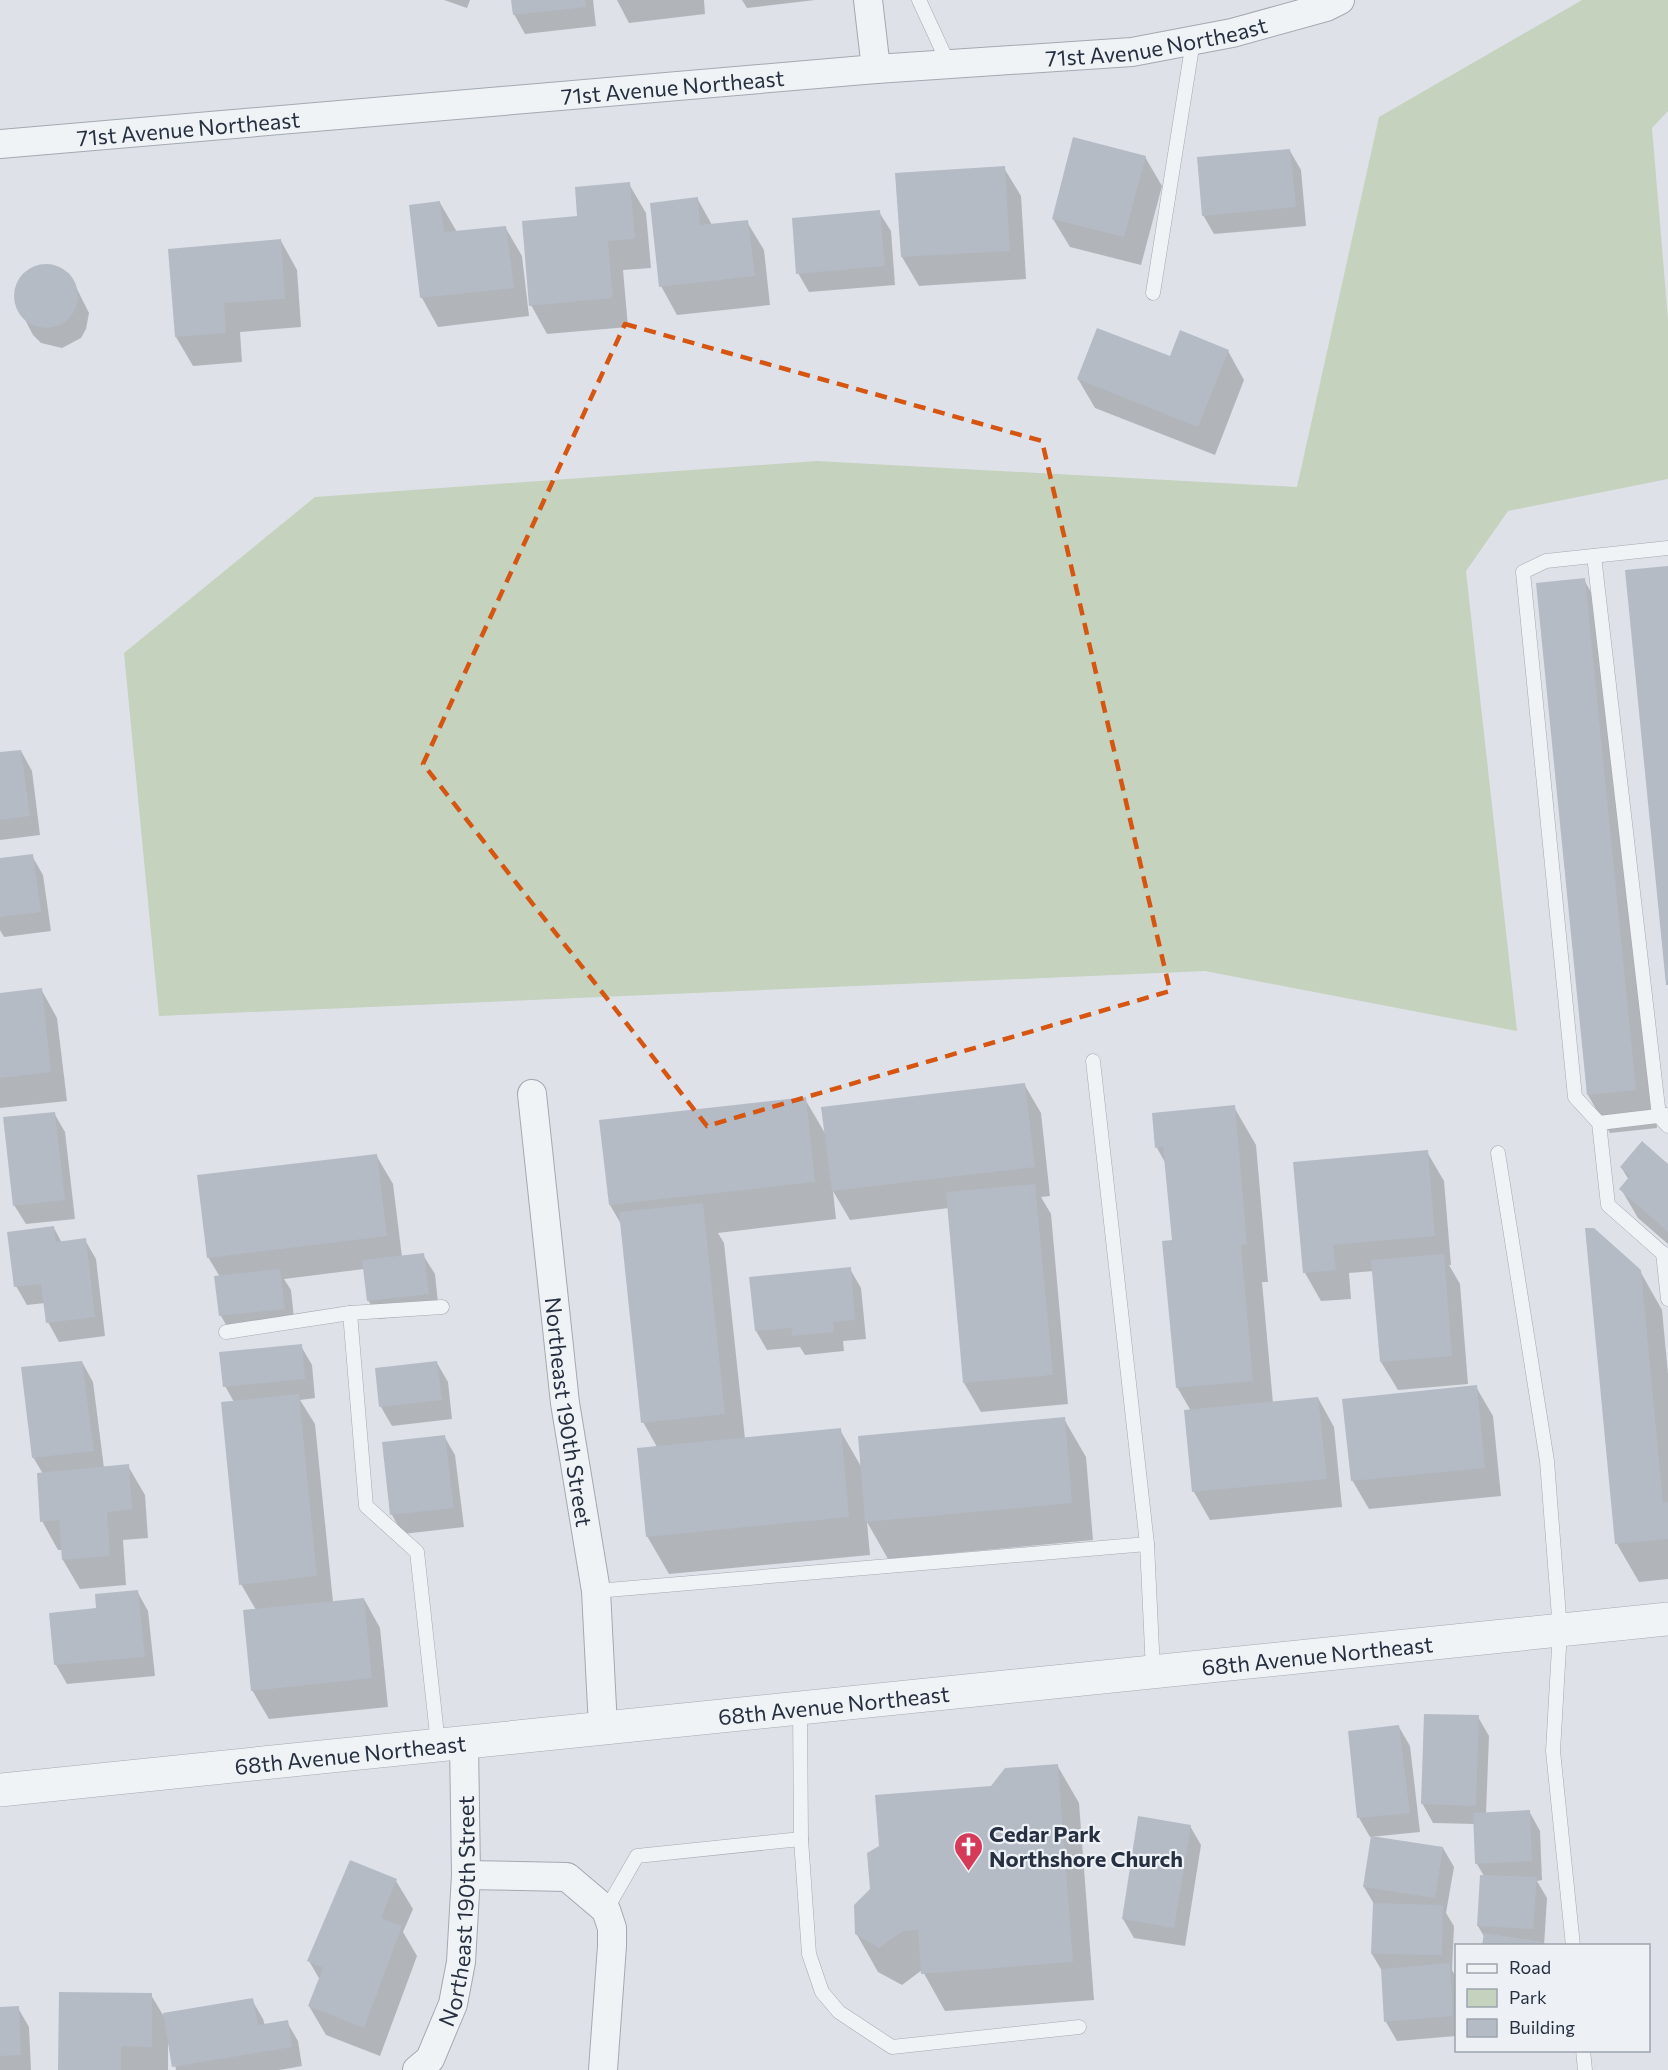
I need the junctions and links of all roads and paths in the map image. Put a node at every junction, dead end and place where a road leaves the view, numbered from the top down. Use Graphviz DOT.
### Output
graph roads {
  1 [pos="868,0"];
  2 [pos="919,0"];
  3 [pos="1340,0"];
  4 [pos="1193,41"];
  5 [pos="949,65"];
  6 [pos="876,69"];
  7 [pos="0,144"];
  8 [pos="1153,293"];
  9 [pos="1668,548"];
  10 [pos="1594,556"];
  11 [pos="1093,1061"];
  12 [pos="532,1094"];
  13 [pos="1665,1119"];
  14 [pos="1599,1123"];
  15 [pos="1498,1153"];
  16 [pos="1666,1256"];
  17 [pos="1668,1299"];
  18 [pos="442,1307"];
  19 [pos="350,1313"];
  20 [pos="226,1332"];
  21 [pos="1147,1544"];
  22 [pos="596,1591"];
  23 [pos="1668,1619"];
  24 [pos="1560,1630"];
  25 [pos="1153,1671"];
  26 [pos="800,1707"];
  27 [pos="603,1727"];
  28 [pos="451,1743"];
  29 [pos="0,1790"];
  30 [pos="801,1839"];
  31 [pos="466,1875"];
  32 [pos="606,1910"];
  33 [pos="1573,1944"];
  34 [pos="1079,2027"];
  35 [pos="1583,2052"];
  36 [pos="417,2070"];
  37 [pos="603,2070"];
  38 [pos="1585,2070"];
  1 -- 6 [label="street"];
  2 -- 5 [label="lane"];
  3 -- 4 [label="street, 71st Avenue Northeast"];
  4 -- 5 [label="street, 71st Avenue Northeast"];
  4 -- 8 [label="lane"];
  5 -- 6 [label="street, 71st Avenue Northeast"];
  6 -- 7 [label="street, 71st Avenue Northeast"];
  9 -- 10 [label="lane"];
  10 -- 13 [label="lane"];
  10 -- 14 [label="lane"];
  11 -- 21 [label="lane"];
  12 -- 22 [label="street, Northeast 190th Street"];
  13 -- 14 [label="lane"];
  14 -- 16 [label="lane"];
  15 -- 24 [label="lane"];
  16 -- 17 [label="lane"];
  18 -- 19 [label="lane"];
  19 -- 20 [label="lane"];
  19 -- 28 [label="lane"];
  21 -- 22 [label="lane"];
  21 -- 25 [label="lane"];
  22 -- 27 [label="street, Northeast 190th Street"];
  23 -- 24 [label="street, 68th Avenue Northeast"];
  24 -- 25 [label="street, 68th Avenue Northeast"];
  24 -- 33 [label="lane"];
  25 -- 26 [label="street, 68th Avenue Northeast"];
  26 -- 27 [label="street, 68th Avenue Northeast"];
  26 -- 30 [label="lane"];
  27 -- 28 [label="street, 68th Avenue Northeast"];
  28 -- 29 [label="street, 68th Avenue Northeast"];
  28 -- 31 [label="street, Northeast 190th Street"];
  30 -- 32 [label="lane"];
  30 -- 34 [label="lane"];
  31 -- 32 [label="street"];
  31 -- 36 [label="street, Northeast 190th Street"];
  32 -- 37 [label="street"];
  35 -- 38 [label="lane"];
}
